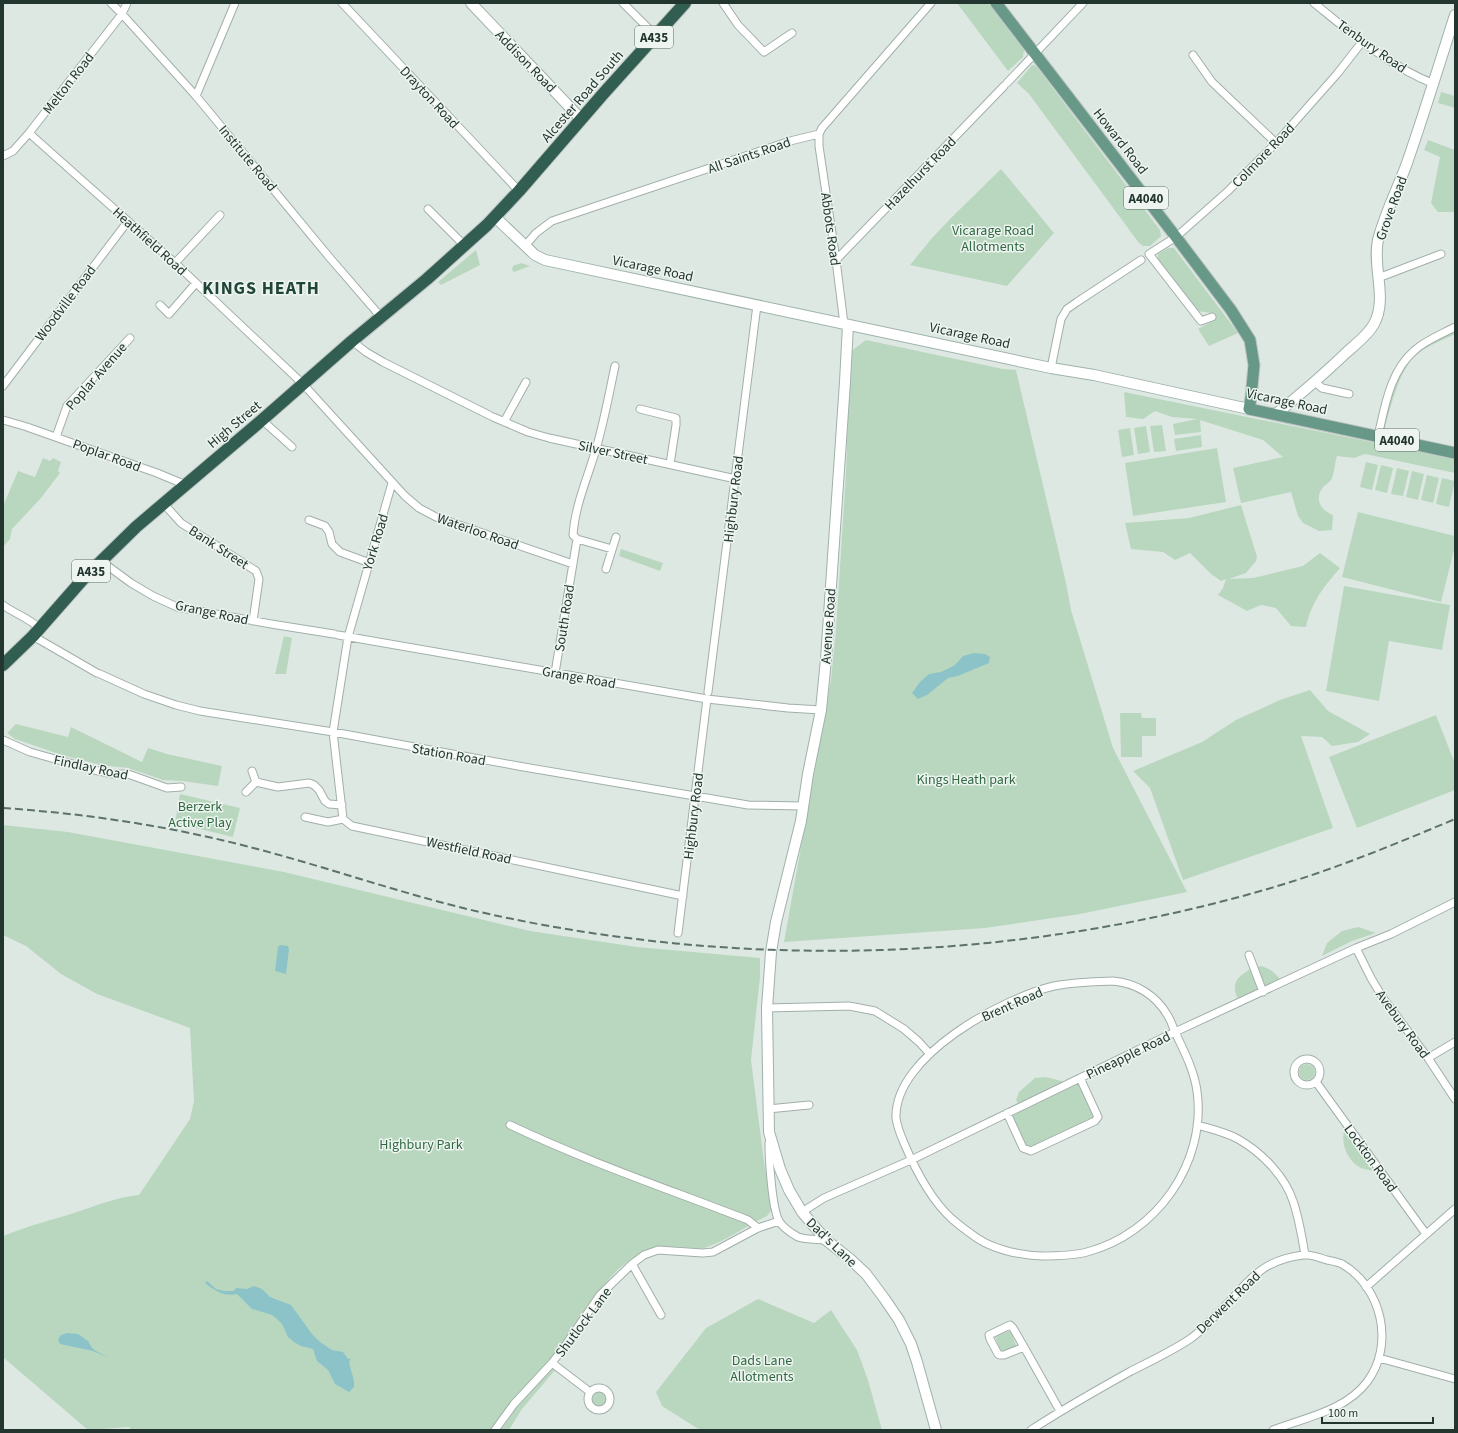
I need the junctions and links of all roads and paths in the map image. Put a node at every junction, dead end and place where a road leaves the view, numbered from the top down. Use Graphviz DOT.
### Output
graph roads {
  1 [pos="110,3"];
  2 [pos="127,3"];
  3 [pos="235,3"];
  4 [pos="342,3"];
  5 [pos="471,3"];
  6 [pos="623,3"];
  7 [pos="685,3"];
  8 [pos="723,3"];
  9 [pos="930,3"];
  10 [pos="996,3"];
  11 [pos="1083,3"];
  12 [pos="1314,3"];
  13 [pos="122,14"];
  14 [pos="1455,16"];
  15 [pos="792,33"];
  16 [pos="655,35"];
  17 [pos="1362,42"];
  18 [pos="1034,53"];
  19 [pos="1193,56"];
  20 [pos="1434,84"];
  21 [pos="196,96"];
  22 [pos="581,119"];
  23 [pos="29,133"];
  24 [pos="819,134"];
  25 [pos="1276,143"];
  26 [pos="3,156"];
  27 [pos="519,191"];
  28 [pos="428,209"];
  29 [pos="220,215"];
  30 [pos="495,217"];
  31 [pos="128,221"];
  32 [pos="1176,237"];
  33 [pos="465,246"];
  34 [pos="525,246"];
  35 [pos="1441,254"];
  36 [pos="836,260"];
  37 [pos="1141,260"];
  38 [pos="175,263"];
  39 [pos="1378,278"];
  40 [pos="196,283"];
  41 [pos="160,305"];
  42 [pos="756,305"];
  43 [pos="1212,316"];
  44 [pos="381,317"];
  45 [pos="846,324"];
  46 [pos="1455,328"];
  47 [pos="130,338"];
  48 [pos="352,341"];
  49 [pos="615,366"];
  50 [pos="1051,368"];
  51 [pos="526,382"];
  52 [pos="1315,382"];
  53 [pos="303,384"];
  54 [pos="3,386"];
  55 [pos="1349,394"];
  56 [pos="640,409"];
  57 [pos="1249,409"];
  58 [pos="1276,414"];
  59 [pos="3,420"];
  60 [pos="262,420"];
  61 [pos="504,422"];
  62 [pos="1378,436"];
  63 [pos="56,437"];
  64 [pos="292,447"];
  65 [pos="596,449"];
  66 [pos="1455,453"];
  67 [pos="670,464"];
  68 [pos="736,479"];
  69 [pos="392,483"];
  70 [pos="186,485"];
  71 [pos="164,504"];
  72 [pos="309,520"];
  73 [pos="616,536"];
  74 [pos="578,539"];
  75 [pos="612,549"];
  76 [pos="101,561"];
  77 [pos="370,563"];
  78 [pos="573,564"];
  79 [pos="606,569"];
  80 [pos="3,605"];
  81 [pos="253,621"];
  82 [pos="36,632"];
  83 [pos="348,636"];
  84 [pos="3,665"];
  85 [pos="555,673"];
  86 [pos="708,695"];
  87 [pos="821,710"];
  88 [pos="332,732"];
  89 [pos="3,740"];
  90 [pos="252,771"];
  91 [pos="256,782"];
  92 [pos="181,787"];
  93 [pos="246,792"];
  94 [pos="695,796"];
  95 [pos="342,805"];
  96 [pos="804,806"];
  97 [pos="304,817"];
  98 [pos="343,819"];
  99 [pos="682,896"];
  100 [pos="1455,902"];
  101 [pos="776,922"];
  102 [pos="678,934"];
  103 [pos="1356,948"];
  104 [pos="1249,955"];
  105 [pos="1263,992"];
  106 [pos="767,1008"];
  107 [pos="1175,1032"];
  108 [pos="1455,1042"];
  109 [pos="930,1054"];
  110 [pos="1428,1058"];
  111 [pos="1080,1078"];
  112 [pos="1316,1082"];
  113 [pos="1455,1099"];
  114 [pos="809,1105"];
  115 [pos="768,1108"];
  116 [pos="1007,1113"];
  117 [pos="510,1125"];
  118 [pos="1198,1125"];
  119 [pos="770,1132"];
  120 [pos="910,1160"];
  121 [pos="1455,1209"];
  122 [pos="802,1212"];
  123 [pos="779,1220"];
  124 [pos="758,1228"];
  125 [pos="1426,1234"];
  126 [pos="826,1240"];
  127 [pos="1305,1255"];
  128 [pos="632,1264"];
  129 [pos="1366,1287"];
  130 [pos="661,1315"];
  131 [pos="1024,1348"];
  132 [pos="1379,1358"];
  133 [pos="552,1363"];
  134 [pos="1455,1379"];
  135 [pos="590,1392"];
  136 [pos="1060,1411"];
  137 [pos="496,1430"];
  138 [pos="936,1430"];
  139 [pos="1031,1430"];
  140 [pos="1273,1430"];
  1 -- 13 [label="street, Institute Road"];
  2 -- 13 [label="street, Melton Road"];
  3 -- 21 [label="street"];
  4 -- 27 [label="street, Drayton Road"];
  5 -- 22 [label="street, Addison Road"];
  6 -- 16 [label="street"];
  7 -- 16 [label="highway, Alcester Road South / A435"];
  8 -- 15 [label="street"];
  9 -- 24 [label="street"];
  10 -- 18 [label="main road, Howard Road / A4040"];
  11 -- 18 [label="street, Hazelhurst Road"];
  12 -- 17 [label="street, Tenbury Road"];
  13 -- 21 [label="street, Institute Road"];
  13 -- 23 [label="street, Melton Road"];
  14 -- 20 [label="street, Grove Road"];
  16 -- 22 [label="highway, Alcester Road South / A435"];
  17 -- 20 [label="street, Tenbury Road"];
  17 -- 25 [label="street, Colmore Road"];
  18 -- 32 [label="main road, Howard Road / A4040"];
  18 -- 36 [label="street, Hazelhurst Road"];
  19 -- 25 [label="street"];
  20 -- 39 [label="street, Grove Road"];
  21 -- 44 [label="street, Institute Road"];
  22 -- 27 [label="highway, Alcester Road South / A435"];
  23 -- 26 [label="street, Melton Road"];
  23 -- 31 [label="street, Heathfield Road"];
  24 -- 34 [label="street, All Saints Road"];
  24 -- 36 [label="street, Abbots Road"];
  25 -- 32 [label="street, Colmore Road"];
  27 -- 30 [label="highway, A435"];
  28 -- 33 [label="street"];
  29 -- 38 [label="street"];
  30 -- 33 [label="highway, High Street / A435"];
  30 -- 34 [label="street, Vicarage Road"];
  31 -- 38 [label="street, Heathfield Road"];
  31 -- 54 [label="street, Woodville Road"];
  32 -- 43 [label="street, Colmore Road"];
  32 -- 57 [label="main road, Howard Road / A4040"];
  33 -- 44 [label="highway, High Street / A435"];
  34 -- 42 [label="street, Vicarage Road"];
  35 -- 39 [label="street"];
  36 -- 45 [label="street, Abbots Road"];
  37 -- 50 [label="street"];
  38 -- 40 [label="street, Heathfield Road"];
  39 -- 52 [label="street, Grove Road"];
  40 -- 41 [label="street"];
  40 -- 53 [label="street, Heathfield Road"];
  42 -- 45 [label="street, Vicarage Road"];
  42 -- 68 [label="street, Highbury Road"];
  44 -- 48 [label="highway, High Street / A435"];
  45 -- 50 [label="street, Vicarage Road"];
  45 -- 87 [label="street, Avenue Road"];
  46 -- 62 [label="street"];
  47 -- 63 [label="street, Poplar Avenue"];
  48 -- 53 [label="highway, High Street / A435"];
  48 -- 61 [label="street, Silver Street"];
  49 -- 65 [label="street"];
  50 -- 57 [label="street, Vicarage Road"];
  51 -- 61 [label="street"];
  52 -- 55 [label="street"];
  52 -- 58 [label="street, Grove Road"];
  53 -- 60 [label="highway, High Street / A435"];
  53 -- 69 [label="street"];
  56 -- 67 [label="street"];
  57 -- 58 [label="main road, Vicarage Road / A4040"];
  58 -- 62 [label="main road, Vicarage Road / A4040"];
  59 -- 63 [label="street, Poplar Road"];
  60 -- 64 [label="street"];
  60 -- 70 [label="highway, High Street / A435"];
  61 -- 65 [label="street, Silver Street"];
  62 -- 66 [label="main road, Vicarage Road / A4040"];
  63 -- 70 [label="street, Poplar Road"];
  65 -- 67 [label="street, Silver Street"];
  65 -- 74 [label="street"];
  67 -- 68 [label="street, Silver Street"];
  68 -- 86 [label="street, Highbury Road"];
  69 -- 77 [label="street, York Road"];
  69 -- 78 [label="street, Waterloo Road"];
  70 -- 71 [label="highway, High Street / A435"];
  71 -- 76 [label="highway, High Street / A435"];
  71 -- 81 [label="street, Bank Street"];
  72 -- 77 [label="street"];
  73 -- 75 [label="street"];
  74 -- 75 [label="street"];
  74 -- 78 [label="street, South Road"];
  75 -- 79 [label="street"];
  76 -- 81 [label="street, Grange Road"];
  76 -- 82 [label="highway, High Street / A435"];
  77 -- 83 [label="street, York Road"];
  78 -- 85 [label="street, South Road"];
  80 -- 82 [label="street, Station Road"];
  81 -- 83 [label="street, Grange Road"];
  82 -- 84 [label="highway, High Street / A435"];
  82 -- 88 [label="street, Station Road"];
  83 -- 85 [label="street, Grange Road"];
  83 -- 88 [label="street, York Road"];
  85 -- 86 [label="street, Grange Road"];
  86 -- 87 [label="street, Grange Road"];
  86 -- 94 [label="street, Highbury Road"];
  87 -- 96 [label="street, Avenue Road"];
  88 -- 94 [label="street, Station Road"];
  88 -- 95 [label="street"];
  89 -- 92 [label="street, Findlay Road"];
  90 -- 91 [label="street"];
  91 -- 93 [label="street"];
  91 -- 95 [label="street"];
  94 -- 96 [label="street, Station Road"];
  94 -- 99 [label="street, Highbury Road"];
  95 -- 98 [label="street"];
  96 -- 101 [label="street, Avenue Road"];
  97 -- 98 [label="street"];
  98 -- 99 [label="street, Westfield Road"];
  99 -- 102 [label="street, Highbury Road"];
  100 -- 103 [label="street, Pineapple Road"];
  101 -- 106 [label="street, Dad's Lane"];
  103 -- 105 [label="street, Pineapple Road"];
  103 -- 110 [label="street, Avebury Road"];
  104 -- 105 [label="street"];
  105 -- 107 [label="street, Pineapple Road"];
  106 -- 109 [label="street"];
  106 -- 115 [label="street, Dad's Lane"];
  107 -- 109 [label="street, Brent Road"];
  107 -- 111 [label="street, Pineapple Road"];
  107 -- 118 [label="street, Brent Road"];
  108 -- 110 [label="street"];
  109 -- 120 [label="street, Brent Road"];
  110 -- 113 [label="street, Avebury Road"];
  111 -- 116 [label="street, Pineapple Road"];
  111 -- 116 [label="street"];
  112 -- 125 [label="street, Lockton Road"];
  114 -- 115 [label="street"];
  115 -- 119 [label="street, Dad's Lane"];
  116 -- 120 [label="street, Pineapple Road"];
  117 -- 124 [label="street"];
  118 -- 120 [label="street, Brent Road"];
  118 -- 127 [label="street"];
  119 -- 122 [label="street, Dad's Lane"];
  119 -- 123 [label="street"];
  120 -- 122 [label="street, Pineapple Road"];
  121 -- 125 [label="street"];
  122 -- 126 [label="street, Dad's Lane"];
  123 -- 124 [label="street, Shutlock Lane"];
  123 -- 126 [label="street"];
  124 -- 128 [label="street, Shutlock Lane"];
  125 -- 129 [label="street"];
  126 -- 138 [label="street, Dad's Lane"];
  127 -- 129 [label="street, Derwent Road"];
  127 -- 136 [label="street, Derwent Road"];
  128 -- 130 [label="street"];
  128 -- 133 [label="street, Shutlock Lane"];
  129 -- 132 [label="street, Derwent Road"];
  131 -- 131 [label="street"];
  131 -- 136 [label="street"];
  132 -- 134 [label="street"];
  132 -- 140 [label="street, Derwent Road"];
  133 -- 135 [label="street"];
  133 -- 137 [label="street, Shutlock Lane"];
  136 -- 139 [label="street, Derwent Road"];
}
